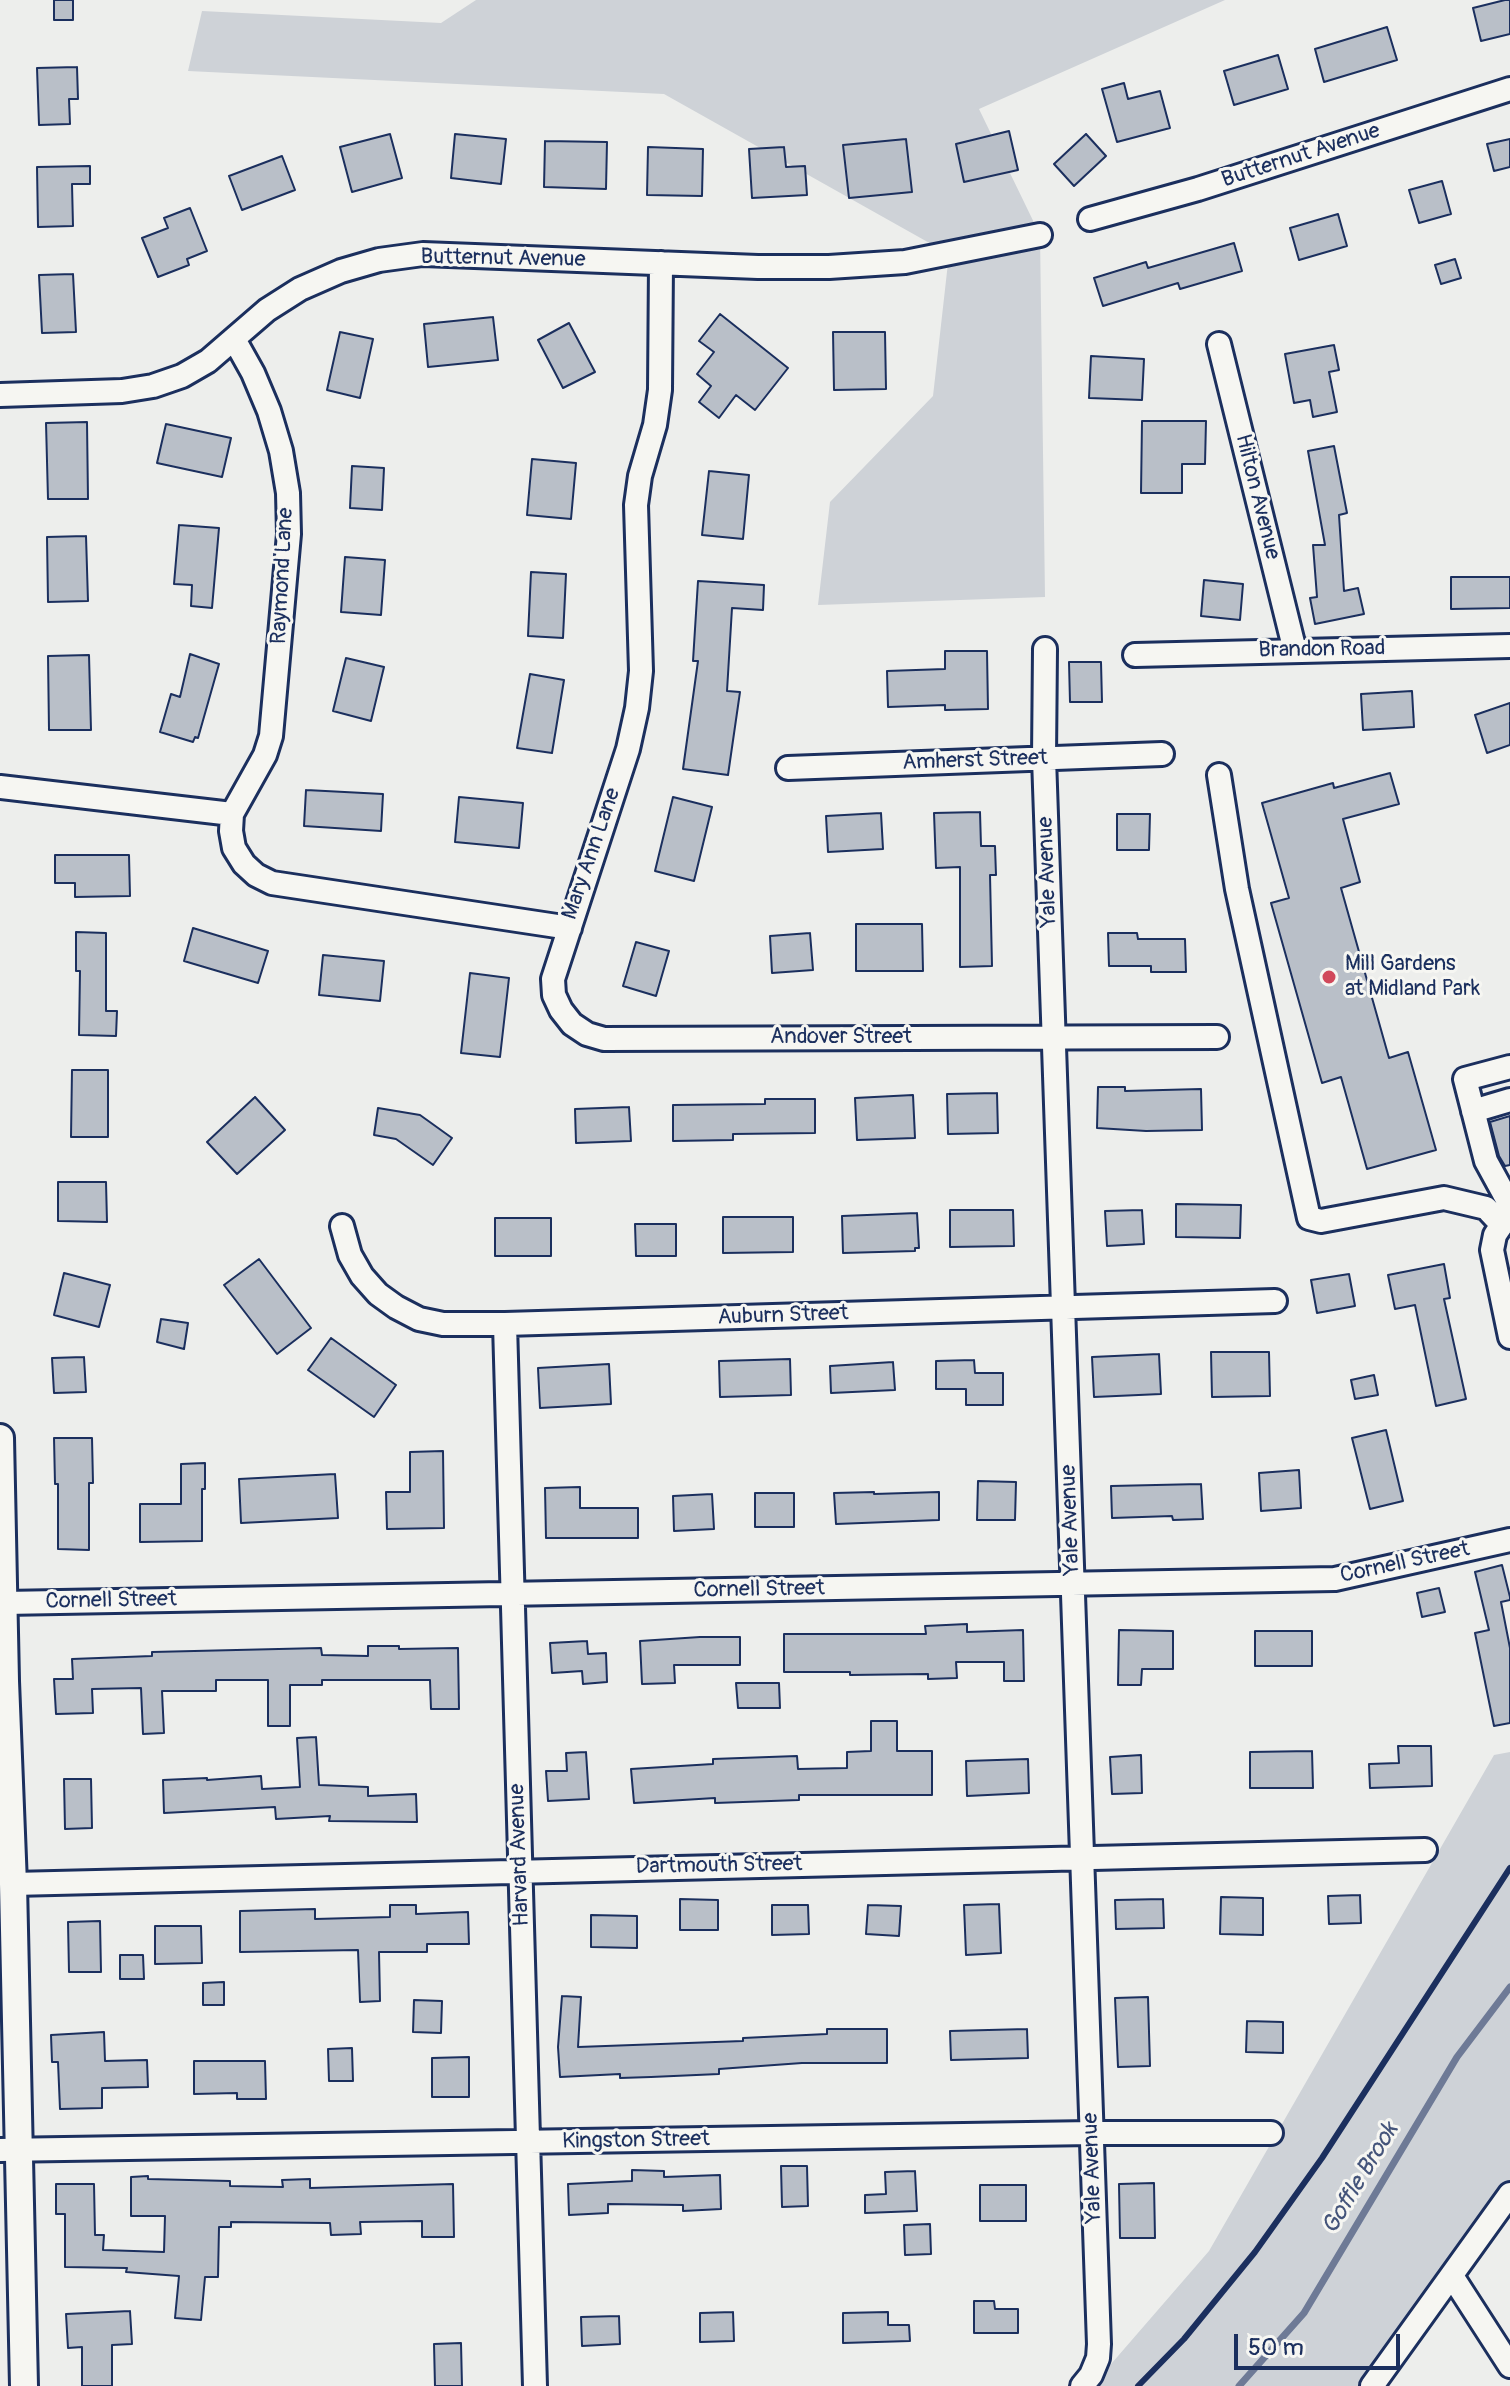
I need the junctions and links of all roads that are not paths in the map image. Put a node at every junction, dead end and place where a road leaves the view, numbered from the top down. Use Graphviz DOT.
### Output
graph roads {
  1 [pos="1510,89"];
  2 [pos="1090,219"];
  3 [pos="1040,235"];
  4 [pos="661,263"];
  5 [pos="234,339"];
  6 [pos="1219,344"];
  7 [pos="0,395"];
  8 [pos="1510,646"];
  9 [pos="1045,649"];
  10 [pos="1295,651"];
  11 [pos="1135,655"];
  12 [pos="1162,754"];
  13 [pos="1044,758"];
  14 [pos="788,768"];
  15 [pos="1219,775"];
  16 [pos="0,787"];
  17 [pos="232,814"];
  18 [pos="570,928"];
  19 [pos="1053,1036"];
  20 [pos="1217,1037"];
  21 [pos="1510,1067"];
  22 [pos="1510,1100"];
  23 [pos="1473,1111"];
  24 [pos="1507,1216"];
  25 [pos="342,1226"];
  26 [pos="1275,1301"];
  27 [pos="1063,1307"];
  28 [pos="505,1324"];
  29 [pos="1510,1337"];
  30 [pos="0,1438"];
  31 [pos="1510,1540"];
  32 [pos="1073,1584"];
  33 [pos="512,1595"];
  34 [pos="4,1603"];
  35 [pos="3,1681"];
  36 [pos="1425,1850"];
  37 [pos="1082,1857"];
  38 [pos="520,1870"];
  39 [pos="13,1884"];
  40 [pos="1092,2133"];
  41 [pos="1271,2133"];
  42 [pos="528,2143"];
  43 [pos="9,2151"];
  44 [pos="1510,2194"];
  45 [pos="1452,2276"];
  46 [pos="1510,2366"];
  47 [pos="24,2386"];
  48 [pos="535,2386"];
  49 [pos="1082,2386"];
  50 [pos="1372,2386"];
  1 -- 2 [label="street, Butternut Avenue"];
  3 -- 4 [label="street, Butternut Avenue"];
  4 -- 5 [label="street, Butternut Avenue"];
  4 -- 18 [label="street, Mary Ann Lane"];
  5 -- 7 [label="street, Butternut Avenue"];
  5 -- 17 [label="street, Raymond Lane"];
  6 -- 10 [label="street, Hilton Avenue"];
  8 -- 10 [label="street, Brandon Road"];
  9 -- 13 [label="street, Yale Avenue"];
  10 -- 11 [label="street, Brandon Road"];
  12 -- 13 [label="street, Amherst Street"];
  13 -- 14 [label="street, Amherst Street"];
  13 -- 19 [label="street, Yale Avenue"];
  15 -- 24 [label="street"];
  16 -- 17 [label="street"];
  17 -- 18 [label="street, Mary Ann Lane"];
  18 -- 19 [label="street, Andover Street"];
  19 -- 20 [label="street, Andover Street"];
  19 -- 27 [label="street, Yale Avenue"];
  21 -- 23 [label="street"];
  22 -- 23 [label="street"];
  23 -- 24 [label="street"];
  24 -- 29 [label="street"];
  25 -- 28 [label="street, Auburn Street"];
  26 -- 27 [label="street, Auburn Street"];
  27 -- 28 [label="street, Auburn Street"];
  27 -- 32 [label="street, Yale Avenue"];
  28 -- 33 [label="street, Harvard Avenue"];
  30 -- 34 [label="main road"];
  31 -- 32 [label="street, Cornell Street"];
  32 -- 33 [label="street, Cornell Street"];
  32 -- 37 [label="street, Yale Avenue"];
  33 -- 34 [label="street, Cornell Street"];
  33 -- 38 [label="street, Harvard Avenue"];
  34 -- 35 [label="main road"];
  35 -- 39 [label="main road"];
  36 -- 37 [label="street, Dartmouth Street"];
  37 -- 38 [label="street, Dartmouth Street"];
  37 -- 40 [label="street, Yale Avenue"];
  38 -- 39 [label="street, Dartmouth Street"];
  38 -- 42 [label="street, Harvard Avenue"];
  39 -- 43 [label="main road"];
  40 -- 41 [label="street, Kingston Street"];
  40 -- 42 [label="street, Kingston Street"];
  40 -- 49 [label="street, Yale Avenue"];
  42 -- 43 [label="street, Kingston Street"];
  42 -- 48 [label="street, Harvard Avenue"];
  43 -- 47 [label="main road"];
  44 -- 45 [label="street"];
  45 -- 46 [label="street"];
  45 -- 50 [label="street"];
}
